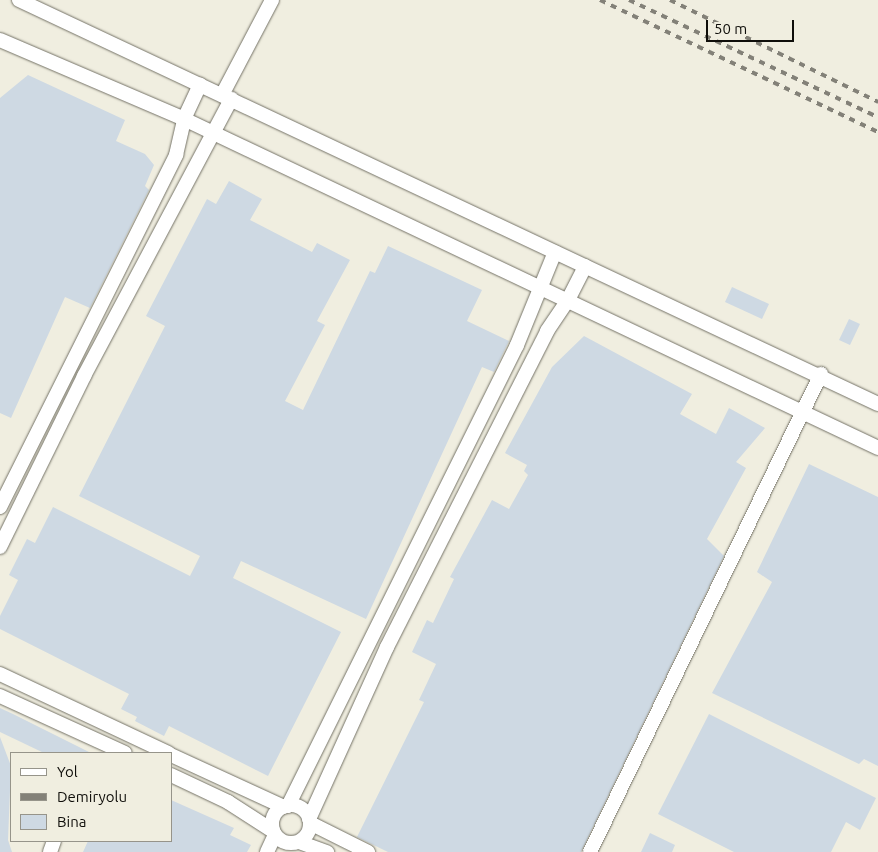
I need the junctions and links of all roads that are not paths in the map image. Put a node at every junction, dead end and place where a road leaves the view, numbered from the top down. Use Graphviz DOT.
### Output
graph roads {
  1 [pos="19,0"];
  2 [pos="272,0"];
  3 [pos="2,45"];
  4 [pos="200,85"];
  5 [pos="226,97"];
  6 [pos="184,119"];
  7 [pos="213,134"];
  8 [pos="555,252"];
  9 [pos="585,266"];
  10 [pos="539,287"];
  11 [pos="568,300"];
  12 [pos="68,368"];
  13 [pos="821,374"];
  14 [pos="84,376"];
  15 [pos="878,404"];
  16 [pos="804,411"];
  17 [pos="878,448"];
  18 [pos="28,449"];
  19 [pos="45,456"];
  20 [pos="0,507"];
  21 [pos="0,547"];
  22 [pos="373,640"];
  23 [pos="387,647"];
  24 [pos="0,674"];
  25 [pos="0,696"];
  26 [pos="95,747"];
  27 [pos="120,752"];
  28 [pos="166,752"];
  29 [pos="172,755"];
  30 [pos="172,775"];
  31 [pos="286,806"];
  32 [pos="310,821"];
  33 [pos="274,833"];
  34 [pos="294,846"];
  35 [pos="267,852"];
  36 [pos="327,852"];
  37 [pos="368,852"];
  38 [pos="590,852"];
  1 -- 4 [label="street"];
  2 -- 5 [label="street"];
  3 -- 6 [label="street"];
  4 -- 5 [label="street"];
  4 -- 6 [label="street"];
  5 -- 7 [label="street"];
  5 -- 8 [label="street"];
  6 -- 7 [label="street"];
  6 -- 12 [label="street"];
  7 -- 10 [label="street"];
  7 -- 14 [label="street"];
  8 -- 9 [label="street"];
  8 -- 10 [label="street"];
  9 -- 11 [label="street"];
  9 -- 13 [label="street"];
  10 -- 11 [label="street"];
  10 -- 22 [label="street"];
  11 -- 16 [label="street"];
  11 -- 23 [label="street"];
  12 -- 14 [label="street"];
  12 -- 18 [label="street"];
  13 -- 15 [label="street"];
  13 -- 16 [label="street"];
  14 -- 19 [label="street"];
  16 -- 17 [label="street"];
  16 -- 38 [label="street"];
  18 -- 19 [label="street"];
  18 -- 20 [label="street"];
  19 -- 21 [label="street"];
  22 -- 23 [label="street"];
  22 -- 31 [label="street"];
  23 -- 32 [label="street"];
  24 -- 28 [label="street"];
  25 -- 26 [label="street"];
  26 -- 27 [label="street"];
  29 -- 31 [label="street"];
  30 -- 33 [label="street"];
  31 -- 32 [label="street"];
  31 -- 33 [label="street"];
  32 -- 34 [label="street"];
  32 -- 37 [label="street"];
  33 -- 34 [label="street"];
  33 -- 35 [label="street"];
  34 -- 36 [label="street"];
}
